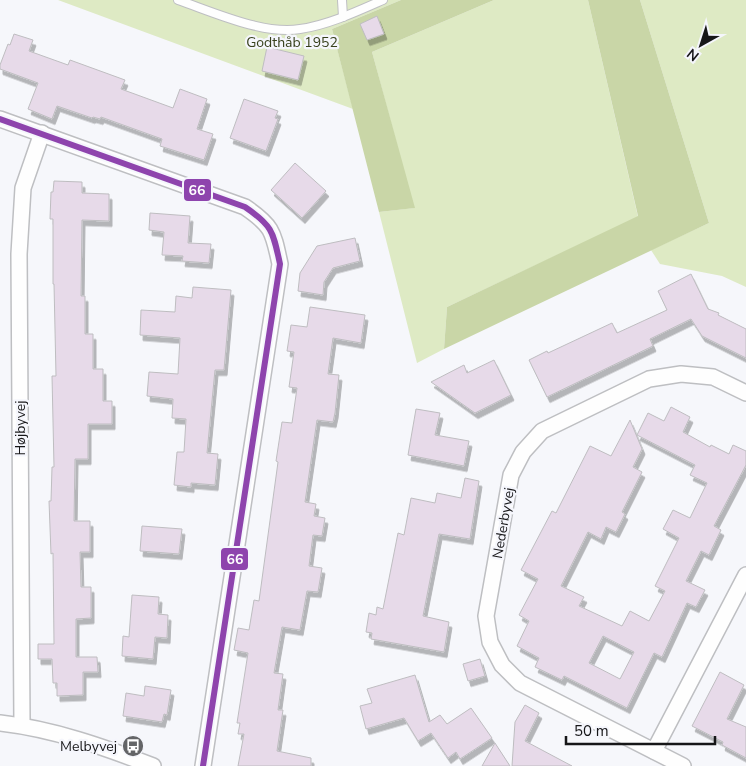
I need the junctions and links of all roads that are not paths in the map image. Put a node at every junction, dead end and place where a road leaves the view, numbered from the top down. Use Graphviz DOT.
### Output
graph roads {
  1 [pos="178,0"];
  2 [pos="342,0"];
  3 [pos="383,0"];
  4 [pos="343,17"];
  5 [pos="0,119"];
  6 [pos="42,133"];
  7 [pos="746,393"];
  8 [pos="746,575"];
  9 [pos="0,722"];
  10 [pos="22,725"];
  11 [pos="654,751"];
  12 [pos="153,766"];
  13 [pos="203,766"];
  14 [pos="683,766"];
  1 -- 4 [label="lane"];
  2 -- 4 [label="lane"];
  3 -- 4 [label="lane"];
  5 -- 6 [label="street"];
  6 -- 10 [label="street, Højbyvej"];
  6 -- 13 [label="street"];
  7 -- 11 [label="street, Nederbyvej"];
  8 -- 11 [label="street"];
  9 -- 10 [label="street"];
  10 -- 12 [label="street"];
  11 -- 14 [label="street, Nederbyvej"];
}
